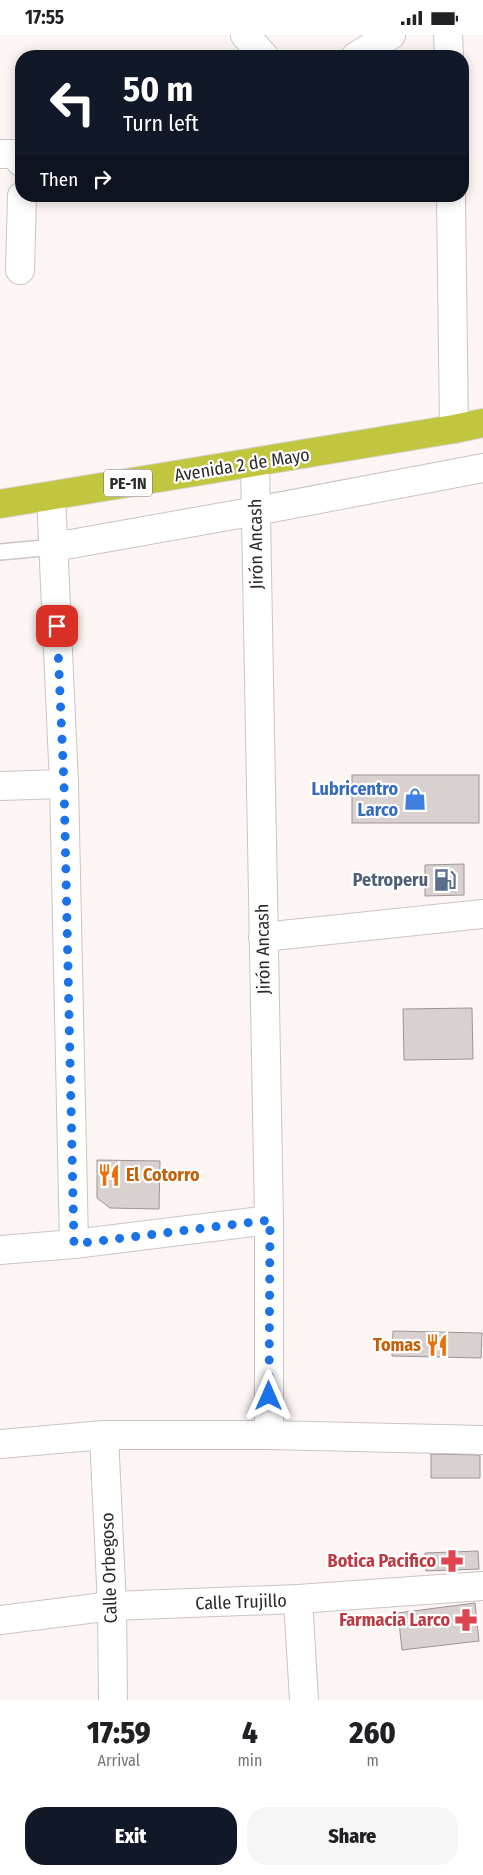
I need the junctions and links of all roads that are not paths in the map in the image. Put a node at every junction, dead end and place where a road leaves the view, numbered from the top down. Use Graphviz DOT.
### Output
graph roads {
  1 [pos="245,35"];
  2 [pos="391,35"];
  3 [pos="448,35"];
  4 [pos="259,50"];
  5 [pos="366,50"];
  6 [pos="449,50"];
  7 [pos="0,154"];
  8 [pos="15,155"];
  9 [pos="22,202"];
  10 [pos="451,202"];
  11 [pos="20,270"];
  12 [pos="483,423"];
  13 [pos="454,429"];
  14 [pos="255,462"];
  15 [pos="483,468"];
  16 [pos="51,496"];
  17 [pos="0,504"];
  18 [pos="256,511"];
  19 [pos="54,547"];
  20 [pos="0,552"];
  21 [pos="64,784"];
  22 [pos="0,786"];
  23 [pos="483,914"];
  24 [pos="263,937"];
  25 [pos="270,1220"];
  26 [pos="74,1244"];
  27 [pos="0,1250"];
  28 [pos="104,1435"];
  29 [pos="269,1435"];
  30 [pos="483,1440"];
  31 [pos="0,1444"];
  32 [pos="483,1586"];
  33 [pos="298,1599"];
  34 [pos="112,1606"];
  35 [pos="0,1620"];
  36 [pos="113,1700"];
  37 [pos="304,1700"];
  1 -- 4 [label="street"];
  2 -- 5 [label="street"];
  3 -- 6 [label="street"];
  7 -- 8 [label="street"];
  9 -- 11 [label="street"];
  10 -- 13 [label="street"];
  12 -- 13 [label="highway, Avenida 2 de Mayo / PE-1N"];
  13 -- 14 [label="highway, Avenida 2 de Mayo / PE-1N"];
  14 -- 16 [label="highway, Avenida 2 de Mayo / PE-1N"];
  14 -- 18 [label="street, Jirón Ancash"];
  15 -- 18 [label="street"];
  16 -- 17 [label="highway, Avenida 2 de Mayo / PE-1N"];
  16 -- 19 [label="street"];
  18 -- 19 [label="street"];
  18 -- 24 [label="street, Jirón Ancash"];
  19 -- 20 [label="lane"];
  19 -- 21 [label="street"];
  21 -- 22 [label="street"];
  21 -- 26 [label="street"];
  23 -- 24 [label="street"];
  24 -- 25 [label="street, Jirón Ancash"];
  25 -- 26 [label="street"];
  25 -- 29 [label="street, Jirón Ancash"];
  26 -- 27 [label="street"];
  28 -- 29 [label="street"];
  28 -- 31 [label="street"];
  28 -- 34 [label="street, Calle Orbegoso"];
  29 -- 30 [label="street"];
  32 -- 33 [label="street, Calle Trujillo"];
  33 -- 34 [label="street, Calle Trujillo"];
  33 -- 37 [label="street"];
  34 -- 35 [label="street, Calle Trujillo"];
  34 -- 36 [label="street, Calle Orbegoso"];
}
